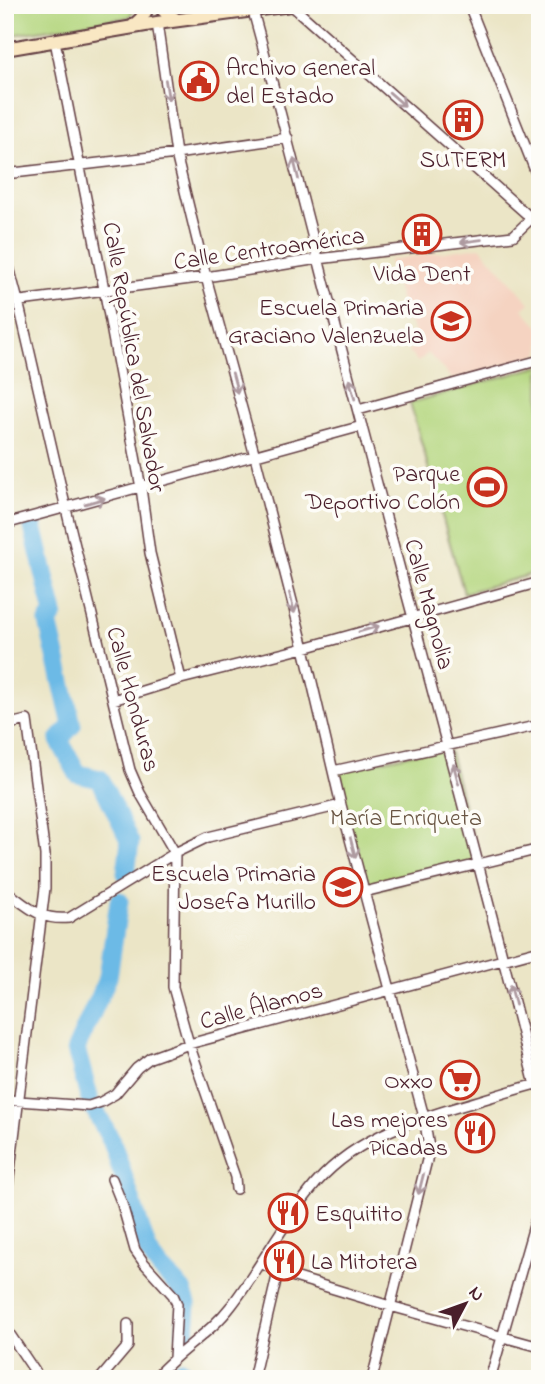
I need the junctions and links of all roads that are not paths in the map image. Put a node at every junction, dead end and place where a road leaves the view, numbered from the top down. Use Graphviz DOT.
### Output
graph roads {
  1 [pos="153,5"];
  2 [pos="291,5"];
  3 [pos="469,5"];
  4 [pos="253,11"];
  5 [pos="177,20"];
  6 [pos="157,23"];
  7 [pos="132,27"];
  8 [pos="54,41"];
  9 [pos="5,49"];
  10 [pos="288,138"];
  11 [pos="176,154"];
  12 [pos="80,165"];
  13 [pos="5,174"];
  14 [pos="540,183"];
  15 [pos="540,210"];
  16 [pos="532,218"];
  17 [pos="540,226"];
  18 [pos="5,252"];
  19 [pos="318,259"];
  20 [pos="206,277"];
  21 [pos="104,289"];
  22 [pos="18,301"];
  23 [pos="5,303"];
  24 [pos="540,360"];
  25 [pos="358,410"];
  26 [pos="362,426"];
  27 [pos="255,456"];
  28 [pos="141,488"];
  29 [pos="66,509"];
  30 [pos="5,524"];
  31 [pos="540,582"];
  32 [pos="413,617"];
  33 [pos="304,648"];
  34 [pos="181,679"];
  35 [pos="113,700"];
  36 [pos="5,725"];
  37 [pos="540,725"];
  38 [pos="448,746"];
  39 [pos="333,771"];
  40 [pos="341,805"];
  41 [pos="540,849"];
  42 [pos="175,853"];
  43 [pos="479,864"];
  44 [pos="5,890"];
  45 [pos="364,892"];
  46 [pos="40,916"];
  47 [pos="540,950"];
  48 [pos="504,959"];
  49 [pos="391,990"];
  50 [pos="189,1044"];
  51 [pos="537,1084"];
  52 [pos="5,1100"];
  53 [pos="19,1101"];
  54 [pos="424,1117"];
  55 [pos="112,1179"];
  56 [pos="236,1189"];
  57 [pos="540,1205"];
  58 [pos="5,1210"];
  59 [pos="258,1244"];
  60 [pos="268,1252"];
  61 [pos="261,1263"];
  62 [pos="278,1272"];
  63 [pos="390,1306"];
  64 [pos="128,1324"];
  65 [pos="5,1327"];
  66 [pos="502,1336"];
  67 [pos="540,1347"];
  68 [pos="174,1357"];
  69 [pos="40,1379"];
  70 [pos="100,1379"];
  71 [pos="154,1379"];
  72 [pos="253,1379"];
  73 [pos="372,1379"];
  74 [pos="490,1379"];
  1 -- 5 [label="main road"];
  1 -- 6 [label="main road"];
  1 -- 7 [label="main road"];
  2 -- 4 [label="main road"];
  2 -- 16 [label="street, one-way"];
  3 -- 14 [label="street"];
  4 -- 5 [label="main road"];
  4 -- 10 [label="street, Calle Magnolia"];
  5 -- 6 [label="main road"];
  6 -- 7 [label="main road"];
  6 -- 11 [label="street, one-way"];
  7 -- 8 [label="main road"];
  8 -- 9 [label="main road"];
  8 -- 12 [label="street, Calle República del Salvador"];
  10 -- 11 [label="street"];
  19 -- 10 [label="street, Calle Magnolia, one-way"];
  11 -- 12 [label="street"];
  11 -- 20 [label="street"];
  12 -- 13 [label="street"];
  12 -- 21 [label="street, Calle República del Salvador"];
  15 -- 16 [label="street, Calle Centroamérica"];
  16 -- 17 [label="street"];
  16 -- 19 [label="street, Calle Centroamérica, one-way"];
  18 -- 22 [label="street, Calle Honduras"];
  19 -- 20 [label="street, Calle Centroamérica"];
  25 -- 19 [label="street, Calle Magnolia, one-way"];
  20 -- 21 [label="street, Calle Centroamérica"];
  20 -- 27 [label="street, one-way"];
  21 -- 22 [label="street, Calle Centroamérica"];
  21 -- 28 [label="street, Calle República del Salvador"];
  22 -- 23 [label="street, Calle Centroamérica"];
  22 -- 29 [label="street, Calle Honduras"];
  24 -- 25 [label="street"];
  25 -- 26 [label="street, Calle Magnolia"];
  26 -- 27 [label="street"];
  26 -- 32 [label="street, Calle Magnolia"];
  27 -- 28 [label="street"];
  27 -- 33 [label="street, one-way"];
  29 -- 28 [label="street, one-way"];
  28 -- 34 [label="street, Calle República del Salvador"];
  29 -- 30 [label="street"];
  29 -- 35 [label="street, Calle Honduras"];
  31 -- 32 [label="street"];
  33 -- 32 [label="street, one-way"];
  32 -- 38 [label="street, Calle Magnolia"];
  33 -- 34 [label="street"];
  33 -- 39 [label="street"];
  34 -- 35 [label="street"];
  35 -- 42 [label="street, Calle Honduras"];
  36 -- 46 [label="street"];
  37 -- 38 [label="street"];
  38 -- 39 [label="street"];
  43 -- 38 [label="street, Calle Magnolia, one-way"];
  39 -- 40 [label="street"];
  40 -- 42 [label="street"];
  40 -- 45 [label="street, one-way"];
  41 -- 43 [label="street"];
  42 -- 46 [label="street"];
  42 -- 50 [label="street"];
  43 -- 45 [label="street"];
  43 -- 48 [label="street, Calle Magnolia"];
  44 -- 46 [label="street"];
  45 -- 49 [label="street"];
  46 -- 53 [label="street"];
  47 -- 48 [label="street, Calle Álamos"];
  48 -- 49 [label="street, Calle Álamos"];
  51 -- 48 [label="street, Calle Magnolia, one-way"];
  49 -- 50 [label="street, Calle Álamos"];
  49 -- 54 [label="street"];
  50 -- 53 [label="street, Calle Álamos"];
  50 -- 56 [label="street"];
  51 -- 54 [label="street"];
  52 -- 53 [label="street, Calle Álamos"];
  53 -- 58 [label="street"];
  54 -- 60 [label="street"];
  54 -- 63 [label="street, one-way"];
  55 -- 68 [label="street"];
  57 -- 66 [label="street"];
  59 -- 60 [label="street"];
  60 -- 61 [label="street"];
  61 -- 62 [label="street"];
  61 -- 68 [label="street"];
  62 -- 63 [label="street"];
  62 -- 72 [label="street"];
  63 -- 66 [label="street"];
  63 -- 73 [label="street"];
  64 -- 70 [label="street"];
  65 -- 69 [label="street"];
  66 -- 67 [label="street"];
  66 -- 74 [label="street"];
  68 -- 71 [label="street"];
}
